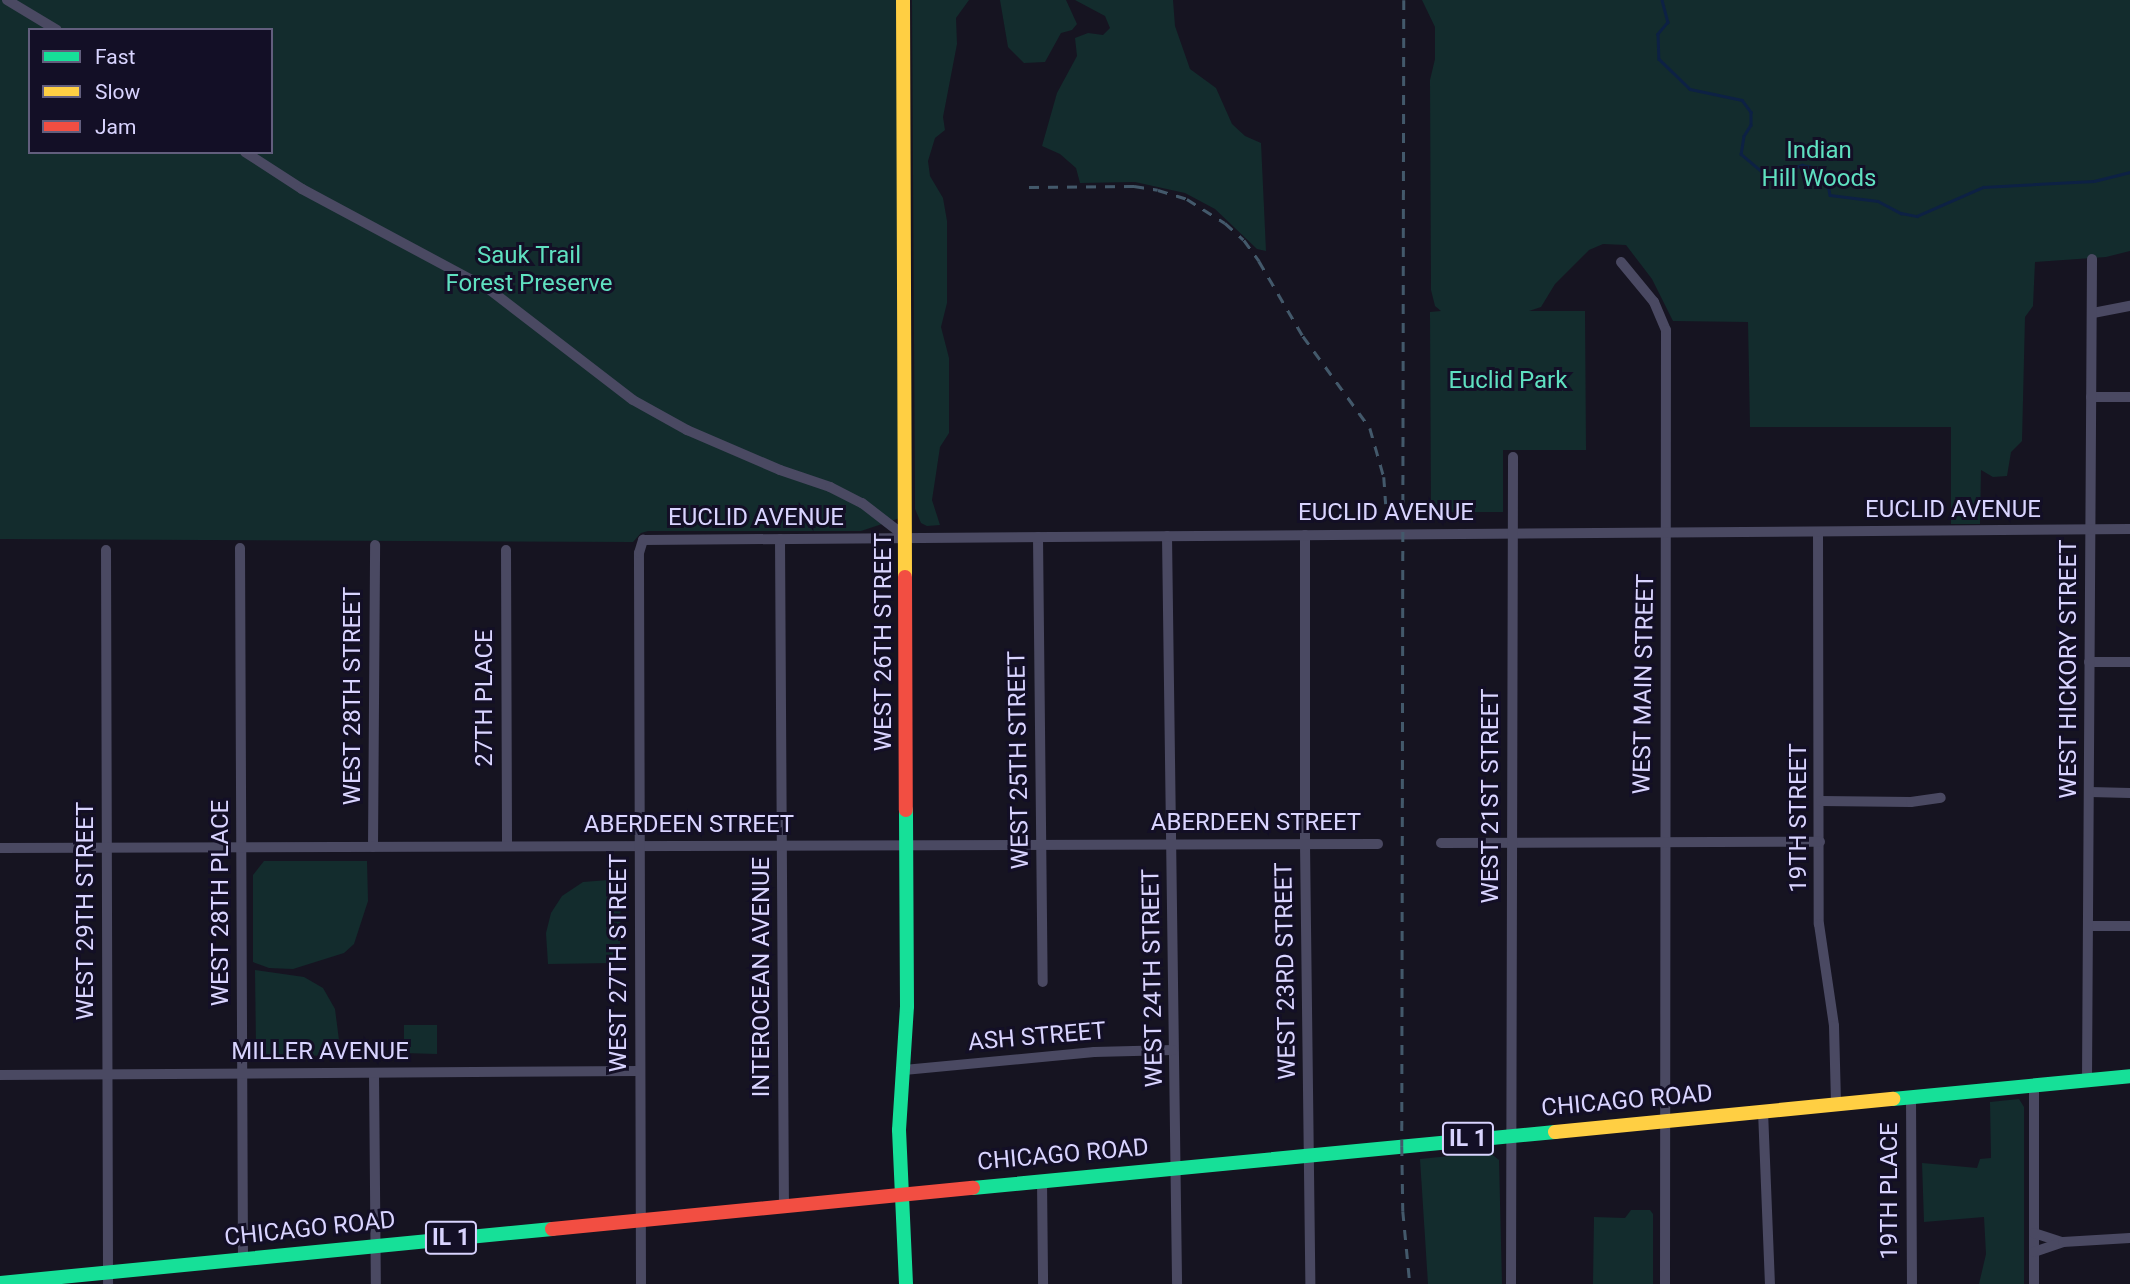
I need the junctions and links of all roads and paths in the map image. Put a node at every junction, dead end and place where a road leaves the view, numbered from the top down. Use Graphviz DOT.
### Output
graph roads {
  1 [pos="7,0"];
  2 [pos="903,0"];
  3 [pos="54,28"];
  4 [pos="248,154"];
  5 [pos="2092,259"];
  6 [pos="1621,262"];
  7 [pos="2130,306"];
  8 [pos="2093,313"];
  9 [pos="2091,397"];
  10 [pos="2130,397"];
  11 [pos="1513,457"];
  12 [pos="2130,529"];
  13 [pos="2090,530"];
  14 [pos="1818,531"];
  15 [pos="1667,533"];
  16 [pos="1512,534"];
  17 [pos="1305,535"];
  18 [pos="1167,536"];
  19 [pos="1038,537"];
  20 [pos="907,538"];
  21 [pos="780,539"];
  22 [pos="643,540"];
  23 [pos="374,545"];
  24 [pos="240,548"];
  25 [pos="106,550"];
  26 [pos="506,550"];
  27 [pos="2089,662"];
  28 [pos="2130,662"];
  29 [pos="2090,792"];
  30 [pos="2130,793"];
  31 [pos="1941,798"];
  32 [pos="1821,802"];
  33 [pos="1663,842"];
  34 [pos="1820,842"];
  35 [pos="1441,843"];
  36 [pos="1513,843"];
  37 [pos="1305,844"];
  38 [pos="1378,844"];
  39 [pos="907,845"];
  40 [pos="1041,845"];
  41 [pos="1171,845"];
  42 [pos="507,846"];
  43 [pos="640,846"];
  44 [pos="782,846"];
  45 [pos="241,847"];
  46 [pos="373,847"];
  47 [pos="0,848"];
  48 [pos="107,848"];
  49 [pos="2090,926"];
  50 [pos="2130,926"];
  51 [pos="1043,982"];
  52 [pos="1173,1050"];
  53 [pos="904,1070"];
  54 [pos="640,1071"];
  55 [pos="374,1073"];
  56 [pos="108,1074"];
  57 [pos="242,1074"];
  58 [pos="0,1075"];
  59 [pos="2130,1076"];
  60 [pos="2087,1080"];
  61 [pos="2034,1085"];
  62 [pos="1911,1097"];
  63 [pos="1836,1104"];
  64 [pos="1763,1111"];
  65 [pos="1665,1121"];
  66 [pos="1510,1135"];
  67 [pos="1311,1154"];
  68 [pos="1176,1168"];
  69 [pos="1042,1180"];
  70 [pos="902,1194"];
  71 [pos="784,1205"];
  72 [pos="640,1220"];
  73 [pos="2034,1233"];
  74 [pos="2130,1238"];
  75 [pos="2063,1242"];
  76 [pos="375,1245"];
  77 [pos="2034,1252"];
  78 [pos="243,1258"];
  79 [pos="108,1278"];
  80 [pos="0,1283"];
  81 [pos="376,1284"];
  82 [pos="641,1284"];
  83 [pos="906,1284"];
  84 [pos="1043,1284"];
  85 [pos="1177,1284"];
  86 [pos="1310,1284"];
  87 [pos="1511,1284"];
  88 [pos="1665,1284"];
  89 [pos="1770,1284"];
  90 [pos="1912,1284"];
  91 [pos="2034,1284"];
  1 -- 3 [label="street"];
  2 -- 20 [label="main road, WEST 26TH STREET"];
  4 -- 20 [label="street"];
  5 -- 8 [label="street, WEST HICKORY STREET"];
  6 -- 15 [label="street, WEST MAIN STREET"];
  7 -- 8 [label="street"];
  8 -- 9 [label="street, WEST HICKORY STREET"];
  9 -- 10 [label="street"];
  9 -- 13 [label="street, WEST HICKORY STREET"];
  11 -- 16 [label="street, WEST 21ST STREET"];
  12 -- 13 [label="street, EUCLID AVENUE"];
  13 -- 14 [label="street, EUCLID AVENUE"];
  13 -- 27 [label="street, WEST HICKORY STREET"];
  14 -- 15 [label="street, EUCLID AVENUE"];
  14 -- 32 [label="street, 19TH STREET"];
  15 -- 16 [label="street, EUCLID AVENUE"];
  15 -- 33 [label="street, WEST MAIN STREET"];
  16 -- 17 [label="street, EUCLID AVENUE"];
  16 -- 36 [label="street, WEST 21ST STREET"];
  17 -- 18 [label="street, EUCLID AVENUE"];
  17 -- 37 [label="street, WEST 23RD STREET"];
  18 -- 19 [label="street, EUCLID AVENUE"];
  18 -- 41 [label="street, WEST 24TH STREET"];
  19 -- 20 [label="street, EUCLID AVENUE"];
  19 -- 40 [label="street, WEST 25TH STREET"];
  20 -- 21 [label="street, EUCLID AVENUE"];
  20 -- 39 [label="main road, WEST 26TH STREET"];
  21 -- 22 [label="street, EUCLID AVENUE"];
  21 -- 44 [label="street, INTEROCEAN AVENUE"];
  22 -- 43 [label="street, WEST 27TH STREET"];
  23 -- 46 [label="street, WEST 28TH STREET"];
  24 -- 45 [label="street, WEST 28TH PLACE"];
  25 -- 48 [label="street, WEST 29TH STREET"];
  26 -- 42 [label="street, 27TH PLACE"];
  27 -- 28 [label="street"];
  27 -- 29 [label="street, WEST HICKORY STREET"];
  29 -- 30 [label="street"];
  29 -- 49 [label="street, WEST HICKORY STREET"];
  31 -- 32 [label="street"];
  32 -- 34 [label="street, 19TH STREET"];
  33 -- 34 [label="street"];
  33 -- 36 [label="street"];
  33 -- 65 [label="street, WEST MAIN STREET"];
  34 -- 63 [label="street, 19TH STREET"];
  35 -- 36 [label="street"];
  36 -- 66 [label="street, WEST 21ST STREET"];
  37 -- 38 [label="street, ABERDEEN STREET"];
  37 -- 41 [label="street, ABERDEEN STREET"];
  37 -- 67 [label="street, WEST 23RD STREET"];
  39 -- 40 [label="street, ABERDEEN STREET"];
  39 -- 44 [label="street, ABERDEEN STREET"];
  39 -- 53 [label="main road, WEST 26TH STREET"];
  40 -- 41 [label="street, ABERDEEN STREET"];
  40 -- 51 [label="street, WEST 25TH STREET"];
  41 -- 52 [label="street, WEST 24TH STREET"];
  42 -- 43 [label="street, ABERDEEN STREET"];
  42 -- 46 [label="street, ABERDEEN STREET"];
  43 -- 44 [label="street, ABERDEEN STREET"];
  43 -- 54 [label="street, WEST 27TH STREET"];
  44 -- 71 [label="street, INTEROCEAN AVENUE"];
  45 -- 46 [label="street, ABERDEEN STREET"];
  45 -- 48 [label="street, ABERDEEN STREET"];
  45 -- 57 [label="street, WEST 28TH PLACE"];
  47 -- 48 [label="street, ABERDEEN STREET"];
  48 -- 56 [label="street, WEST 29TH STREET"];
  49 -- 50 [label="street"];
  49 -- 60 [label="street, WEST HICKORY STREET"];
  52 -- 53 [label="street, ASH STREET"];
  52 -- 68 [label="street, WEST 24TH STREET"];
  53 -- 70 [label="main road, WEST 26TH STREET"];
  54 -- 55 [label="street, MILLER AVENUE"];
  54 -- 72 [label="street, WEST 27TH STREET"];
  55 -- 57 [label="street, MILLER AVENUE"];
  55 -- 76 [label="street"];
  56 -- 57 [label="street, MILLER AVENUE"];
  56 -- 58 [label="street, MILLER AVENUE"];
  56 -- 79 [label="street, WEST 29TH STREET"];
  57 -- 78 [label="street, WEST 28TH PLACE"];
  59 -- 60 [label="main road, CHICAGO ROAD / IL 1"];
  60 -- 61 [label="main road, CHICAGO ROAD / IL 1"];
  61 -- 62 [label="main road, CHICAGO ROAD / IL 1"];
  61 -- 73 [label="street"];
  62 -- 63 [label="main road, CHICAGO ROAD / IL 1"];
  62 -- 90 [label="street, 19TH PLACE"];
  63 -- 64 [label="main road, CHICAGO ROAD / IL 1"];
  64 -- 65 [label="main road, CHICAGO ROAD / IL 1"];
  64 -- 89 [label="street"];
  65 -- 66 [label="main road, CHICAGO ROAD / IL 1"];
  65 -- 88 [label="street, WEST MAIN STREET"];
  66 -- 67 [label="main road, CHICAGO ROAD / IL 1"];
  66 -- 87 [label="street, WEST 21ST STREET"];
  67 -- 68 [label="main road, CHICAGO ROAD / IL 1"];
  67 -- 86 [label="street, WEST 23RD STREET"];
  68 -- 69 [label="main road, CHICAGO ROAD / IL 1"];
  68 -- 85 [label="street, WEST 24TH STREET"];
  69 -- 70 [label="main road, CHICAGO ROAD / IL 1"];
  69 -- 84 [label="street"];
  70 -- 71 [label="main road, CHICAGO ROAD / IL 1"];
  70 -- 83 [label="main road, WEST 26TH STREET"];
  71 -- 72 [label="main road, CHICAGO ROAD / IL 1"];
  72 -- 76 [label="main road, CHICAGO ROAD / IL 1"];
  72 -- 82 [label="street, WEST 27TH STREET"];
  73 -- 75 [label="street"];
  73 -- 77 [label="street"];
  74 -- 75 [label="street"];
  75 -- 77 [label="street"];
  76 -- 78 [label="main road, CHICAGO ROAD / IL 1"];
  76 -- 81 [label="street"];
  77 -- 91 [label="street"];
  78 -- 79 [label="main road, CHICAGO ROAD / IL 1"];
  79 -- 80 [label="main road, CHICAGO ROAD / IL 1"];
}
